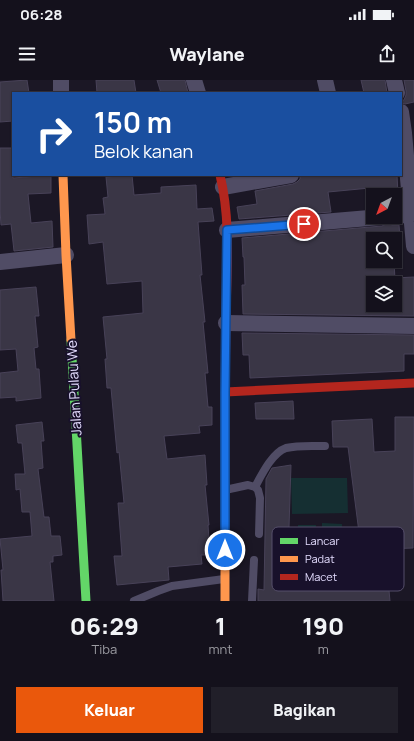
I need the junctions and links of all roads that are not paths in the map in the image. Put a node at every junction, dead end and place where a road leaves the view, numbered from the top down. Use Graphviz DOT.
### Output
graph roads {
  1 [pos="61,80"];
  2 [pos="194,80"];
  3 [pos="325,80"];
  4 [pos="394,80"];
  5 [pos="61,92"];
  6 [pos="198,92"];
  7 [pos="328,92"];
  8 [pos="397,92"];
  9 [pos="402,119"];
  10 [pos="404,166"];
  11 [pos="63,176"];
  12 [pos="279,176"];
  13 [pos="221,181"];
  14 [pos="412,214"];
  15 [pos="402,215"];
  16 [pos="366,218"];
  17 [pos="227,230"];
  18 [pos="414,246"];
  19 [pos="66,256"];
  20 [pos="0,262"];
  21 [pos="226,323"];
  22 [pos="414,326"];
  23 [pos="414,383"];
  24 [pos="225,392"];
  25 [pos="325,446"];
  26 [pos="255,487"];
  27 [pos="225,490"];
  28 [pos="259,534"];
  29 [pos="254,560"];
  30 [pos="225,579"];
  31 [pos="86,601"];
  32 [pos="134,601"];
  33 [pos="225,601"];
  34 [pos="252,601"];
  1 -- 5 [label="street"];
  2 -- 6 [label="street"];
  3 -- 7 [label="street"];
  4 -- 8 [label="street"];
  9 -- 10 [label="street"];
  10 -- 14 [label="street"];
  11 -- 19 [label="street, Jalan Pulau We"];
  12 -- 13 [label="street"];
  13 -- 17 [label="street"];
  14 -- 15 [label="street"];
  14 -- 18 [label="street"];
  16 -- 17 [label="street"];
  17 -- 21 [label="street"];
  19 -- 20 [label="street"];
  19 -- 31 [label="street, Jalan Pulau We"];
  21 -- 22 [label="street"];
  21 -- 24 [label="street"];
  23 -- 24 [label="street"];
  24 -- 27 [label="street"];
  25 -- 26 [label="lane"];
  26 -- 27 [label="lane"];
  26 -- 28 [label="lane"];
  27 -- 30 [label="street"];
  29 -- 34 [label="lane"];
  30 -- 32 [label="lane"];
  30 -- 33 [label="street"];
}
